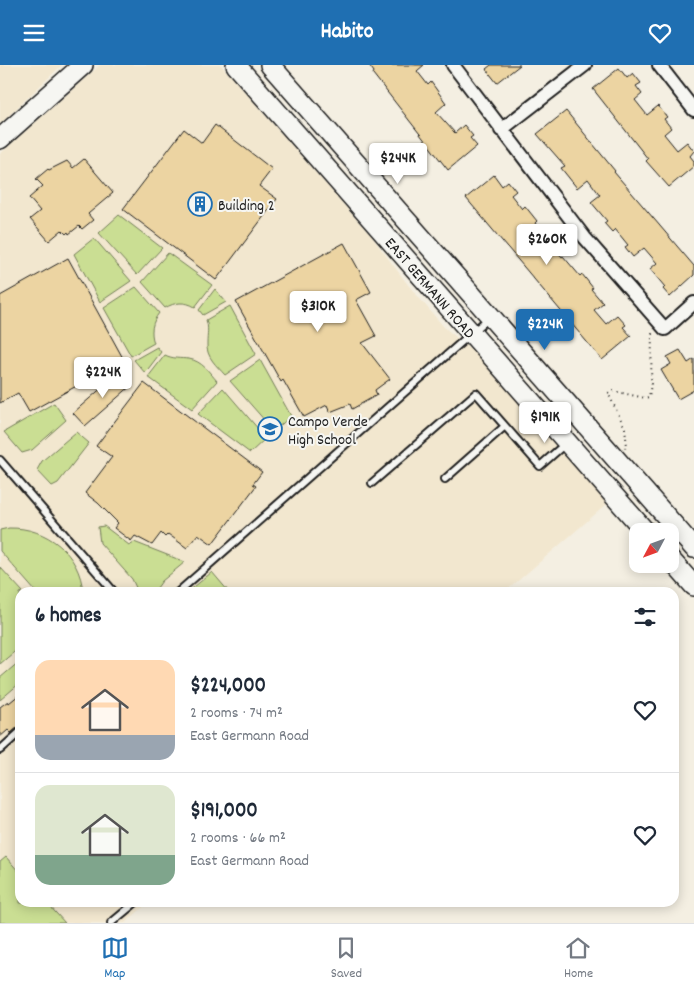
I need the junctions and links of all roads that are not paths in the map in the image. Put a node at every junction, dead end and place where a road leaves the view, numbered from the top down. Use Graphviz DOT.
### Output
graph roads {
  1 [pos="83,65"];
  2 [pos="236,65"];
  3 [pos="270,65"];
  4 [pos="453,65"];
  5 [pos="585,65"];
  6 [pos="659,65"];
  7 [pos="694,111"];
  8 [pos="501,130"];
  9 [pos="0,139"];
  10 [pos="694,303"];
  11 [pos="491,317"];
  12 [pos="472,334"];
  13 [pos="505,426"];
  14 [pos="567,443"];
  15 [pos="1,464"];
  16 [pos="445,479"];
  17 [pos="372,483"];
  18 [pos="638,523"];
  19 [pos="694,548"];
  20 [pos="679,569"];
  21 [pos="694,586"];
  22 [pos="110,587"];
  23 [pos="184,587"];
  24 [pos="15,736"];
  25 [pos="0,750"];
  26 [pos="129,907"];
  27 [pos="111,923"];
  1 -- 9 [label="main road"];
  2 -- 12 [label="main road, EAST GERMANN ROAD"];
  3 -- 11 [label="main road, EAST GERMANN ROAD"];
  4 -- 8 [label="street"];
  5 -- 8 [label="street"];
  6 -- 7 [label="street"];
  8 -- 10 [label="street"];
  11 -- 12 [label="lane"];
  11 -- 19 [label="main road, EAST GERMANN ROAD"];
  12 -- 14 [label="main road, EAST GERMANN ROAD"];
  12 -- 23 [label="lane"];
  13 -- 14 [label="lane"];
  13 -- 16 [label="lane"];
  13 -- 17 [label="lane"];
  14 -- 18 [label="main road, EAST GERMANN ROAD"];
  15 -- 22 [label="lane"];
  20 -- 21 [label="main road"];
  24 -- 25 [label="lane"];
  26 -- 27 [label="lane"];
}
